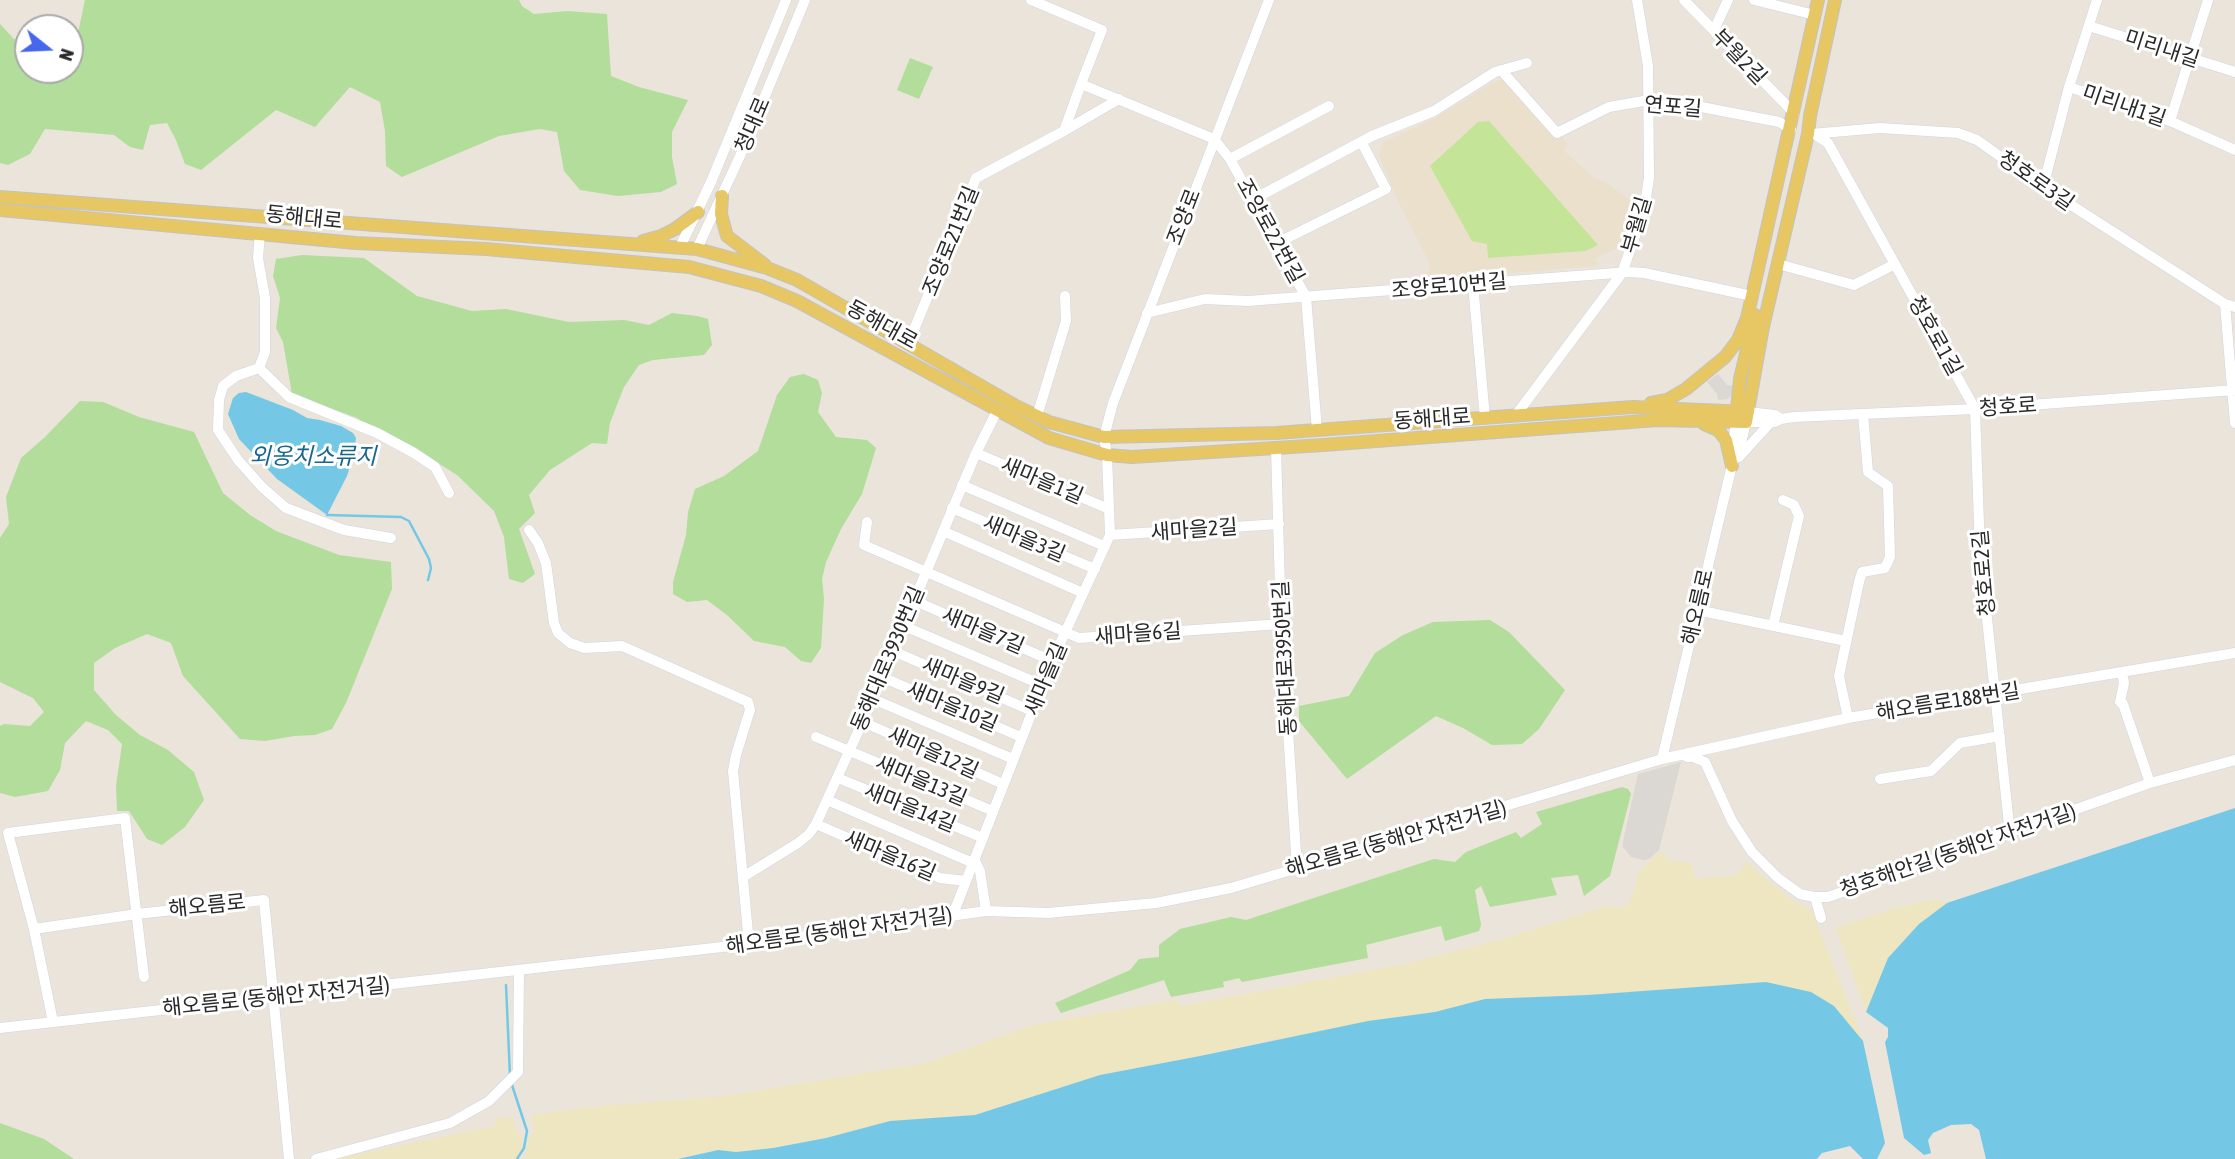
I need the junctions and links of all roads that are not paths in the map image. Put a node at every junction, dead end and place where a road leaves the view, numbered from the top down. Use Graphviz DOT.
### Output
graph roads {
  1 [pos="786,0"];
  2 [pos="805,0"];
  3 [pos="1031,0"];
  4 [pos="1269,0"];
  5 [pos="1637,0"];
  6 [pos="1684,0"];
  7 [pos="1727,0"];
  8 [pos="1754,0"];
  9 [pos="1818,0"];
  10 [pos="1835,0"];
  11 [pos="2097,0"];
  12 [pos="2208,0"];
  13 [pos="1815,15"];
  14 [pos="2089,26"];
  15 [pos="1714,30"];
  16 [pos="2190,58"];
  17 [pos="1527,63"];
  18 [pos="1501,70"];
  19 [pos="2235,72"];
  20 [pos="1081,84"];
  21 [pos="2069,87"];
  22 [pos="1119,99"];
  23 [pos="1649,100"];
  24 [pos="1329,106"];
  25 [pos="740,111"];
  26 [pos="1794,113"];
  27 [pos="757,116"];
  28 [pos="2170,121"];
  29 [pos="1791,129"];
  30 [pos="1064,131"];
  31 [pos="1812,134"];
  32 [pos="1214,139"];
  33 [pos="1362,143"];
  34 [pos="2235,150"];
  35 [pos="1230,159"];
  36 [pos="2043,187"];
  37 [pos="722,196"];
  38 [pos="0,197"];
  39 [pos="1254,199"];
  40 [pos="0,211"];
  41 [pos="698,212"];
  42 [pos="260,233"];
  43 [pos="634,243"];
  44 [pos="1277,243"];
  45 [pos="1764,246"];
  46 [pos="680,247"];
  47 [pos="697,249"];
  48 [pos="673,264"];
  49 [pos="1778,264"];
  50 [pos="1895,264"];
  51 [pos="689,267"];
  52 [pos="767,268"];
  53 [pos="1622,273"];
  54 [pos="1473,284"];
  55 [pos="1065,296"];
  56 [pos="1752,296"];
  57 [pos="1306,297"];
  58 [pos="2230,305"];
  59 [pos="1147,313"];
  60 [pos="909,342"];
  61 [pos="259,368"];
  62 [pos="2234,390"];
  63 [pos="1633,407"];
  64 [pos="1975,409"];
  65 [pos="997,411"];
  66 [pos="1863,414"];
  67 [pos="1037,415"];
  68 [pos="1516,415"];
  69 [pos="1741,416"];
  70 [pos="1485,418"];
  71 [pos="1690,420"];
  72 [pos="1776,420"];
  73 [pos="2235,423"];
  74 [pos="1317,430"];
  75 [pos="1104,437"];
  76 [pos="1318,446"];
  77 [pos="1276,448"];
  78 [pos="976,453"];
  79 [pos="1107,455"];
  80 [pos="1734,461"];
  81 [pos="962,485"];
  82 [pos="449,493"];
  83 [pos="1783,500"];
  84 [pos="952,508"];
  85 [pos="1109,509"];
  86 [pos="867,522"];
  87 [pos="1279,524"];
  88 [pos="528,530"];
  89 [pos="943,531"];
  90 [pos="1110,535"];
  91 [pos="391,538"];
  92 [pos="1104,546"];
  93 [pos="1095,569"];
  94 [pos="925,571"];
  95 [pos="1083,593"];
  96 [pos="913,600"];
  97 [pos="1697,610"];
  98 [pos="1282,624"];
  99 [pos="904,626"];
  100 [pos="1773,626"];
  101 [pos="1066,633"];
  102 [pos="1846,641"];
  103 [pos="893,651"];
  104 [pos="2235,653"];
  105 [pos="1052,661"];
  106 [pos="2122,673"];
  107 [pos="882,677"];
  108 [pos="1042,685"];
  109 [pos="1996,694"];
  110 [pos="873,699"];
  111 [pos="1032,711"];
  112 [pos="1848,718"];
  113 [pos="863,722"];
  114 [pos="2000,736"];
  115 [pos="816,737"];
  116 [pos="1021,737"];
  117 [pos="850,751"];
  118 [pos="1662,759"];
  119 [pos="1013,760"];
  120 [pos="2235,760"];
  121 [pos="838,778"];
  122 [pos="1880,779"];
  123 [pos="2150,783"];
  124 [pos="1003,784"];
  125 [pos="827,800"];
  126 [pos="993,811"];
  127 [pos="816,824"];
  128 [pos="2010,834"];
  129 [pos="983,838"];
  130 [pos="974,861"];
  131 [pos="1297,868"];
  132 [pos="743,877"];
  133 [pos="966,881"];
  134 [pos="1815,897"];
  135 [pos="986,911"];
  136 [pos="137,914"];
  137 [pos="952,917"];
  138 [pos="1821,918"];
  139 [pos="34,929"];
  140 [pos="749,944"];
  141 [pos="519,970"];
  142 [pos="144,977"];
  143 [pos="274,996"];
  144 [pos="53,1022"];
  145 [pos="0,1028"];
  146 [pos="289,1159"];
  147 [pos="316,1159"];
  1 -- 25 [label="street, 청대로"];
  2 -- 27 [label="street, 청대로"];
  3 -- 20 [label="street"];
  4 -- 32 [label="street, 조양로"];
  5 -- 23 [label="street, 부월길"];
  6 -- 15 [label="street, 부월2길"];
  7 -- 15 [label="street"];
  8 -- 13 [label="street"];
  9 -- 13 [label="main road, 동해대로"];
  10 -- 31 [label="main road"];
  11 -- 14 [label="street"];
  12 -- 16 [label="street"];
  13 -- 26 [label="main road, 동해대로"];
  14 -- 16 [label="street, 미리내길"];
  14 -- 21 [label="street"];
  15 -- 26 [label="street, 부월2길"];
  16 -- 19 [label="street, 미리내길"];
  16 -- 28 [label="street"];
  17 -- 18 [label="street"];
  18 -- 23 [label="street, 연포길"];
  18 -- 33 [label="street"];
  20 -- 22 [label="street"];
  20 -- 30 [label="street"];
  21 -- 28 [label="street, 미리내1길"];
  21 -- 36 [label="street, 미리내1길"];
  22 -- 30 [label="street, 조양로21번길"];
  22 -- 32 [label="street"];
  23 -- 29 [label="street, 연포길"];
  23 -- 53 [label="street, 부월길"];
  24 -- 35 [label="street, 조양로22번길"];
  25 -- 27 [label="street"];
  25 -- 41 [label="street, 청대로"];
  26 -- 29 [label="main road, 동해대로"];
  27 -- 37 [label="street, 청대로"];
  28 -- 34 [label="street, 미리내1길"];
  29 -- 31 [label="main road"];
  29 -- 45 [label="main road, 동해대로"];
  30 -- 60 [label="street, 조양로21번길"];
  31 -- 36 [label="street, 청호로3길"];
  31 -- 49 [label="main road"];
  31 -- 50 [label="street, 청호로1길"];
  32 -- 35 [label="street, 조양로22번길"];
  32 -- 59 [label="street, 조양로"];
  33 -- 39 [label="street"];
  33 -- 44 [label="street"];
  35 -- 39 [label="street, 조양로22번길"];
  36 -- 58 [label="street, 청호로3길"];
  37 -- 47 [label="street, 청대로"];
  37 -- 52 [label="main road"];
  38 -- 43 [label="main road, 동해대로"];
  39 -- 44 [label="street, 조양로22번길"];
  40 -- 42 [label="main road, 동해대로"];
  41 -- 43 [label="main road"];
  41 -- 46 [label="street, 청대로"];
  42 -- 48 [label="main road, 동해대로"];
  42 -- 61 [label="street"];
  43 -- 46 [label="main road, 동해대로"];
  44 -- 57 [label="street, 조양로22번길"];
  45 -- 56 [label="main road, 동해대로"];
  45 -- 69 [label="main road, 동해대로"];
  46 -- 47 [label="main road, 동해대로"];
  46 -- 48 [label="main road"];
  47 -- 51 [label="main road"];
  47 -- 52 [label="main road, 동해대로"];
  48 -- 51 [label="main road, 동해대로"];
  49 -- 50 [label="street"];
  49 -- 69 [label="main road"];
  50 -- 64 [label="street, 청호로1길"];
  51 -- 65 [label="main road, 동해대로"];
  52 -- 60 [label="main road, 동해대로"];
  53 -- 54 [label="street, 조양로10번길"];
  53 -- 56 [label="street, 조양로10번길"];
  53 -- 68 [label="street, 부월길"];
  54 -- 57 [label="street, 조양로10번길"];
  54 -- 70 [label="street, 동해대로"];
  55 -- 67 [label="street"];
  56 -- 63 [label="main road, 동해대로"];
  57 -- 59 [label="street, 조양로10번길"];
  57 -- 74 [label="street, 조양로22번길"];
  58 -- 62 [label="street"];
  59 -- 75 [label="street, 조양로"];
  60 -- 67 [label="main road, 동해대로"];
  61 -- 82 [label="street"];
  61 -- 91 [label="street"];
  62 -- 64 [label="street, 청호로"];
  62 -- 73 [label="street"];
  63 -- 68 [label="main road, 동해대로"];
  63 -- 69 [label="main road, 동해대로"];
  64 -- 66 [label="street, 청호로"];
  64 -- 109 [label="street, 청호로2길"];
  65 -- 78 [label="street, 동해대로3930번길"];
  65 -- 79 [label="main road, 동해대로"];
  66 -- 72 [label="street, 청호로"];
  66 -- 102 [label="street"];
  67 -- 75 [label="main road, 동해대로"];
  68 -- 70 [label="main road, 동해대로"];
  69 -- 71 [label="main road, 동해대로"];
  69 -- 72 [label="street, 청호로"];
  69 -- 80 [label="street, 해오름로"];
  70 -- 74 [label="main road, 동해대로"];
  71 -- 76 [label="main road, 동해대로"];
  71 -- 80 [label="main road"];
  72 -- 80 [label="street"];
  74 -- 75 [label="main road, 동해대로"];
  74 -- 76 [label="main road"];
  75 -- 79 [label="street"];
  76 -- 77 [label="main road, 동해대로"];
  77 -- 79 [label="main road, 동해대로"];
  77 -- 87 [label="street, 동해대로3950번길"];
  78 -- 81 [label="street, 동해대로3930번길"];
  78 -- 85 [label="street, 새마을1길"];
  79 -- 85 [label="street"];
  80 -- 97 [label="street, 해오름로"];
  81 -- 84 [label="street, 동해대로3930번길"];
  81 -- 92 [label="street"];
  83 -- 100 [label="street"];
  84 -- 89 [label="street, 동해대로3930번길"];
  84 -- 93 [label="street, 새마을3길"];
  85 -- 90 [label="street"];
  86 -- 94 [label="street, 새마을6길"];
  87 -- 90 [label="street, 새마을2길"];
  87 -- 98 [label="street, 동해대로3950번길"];
  88 -- 132 [label="street"];
  89 -- 94 [label="street, 동해대로3930번길"];
  89 -- 95 [label="street"];
  90 -- 92 [label="street, 새마을길"];
  92 -- 93 [label="street, 새마을길"];
  93 -- 95 [label="street, 새마을길"];
  94 -- 96 [label="street, 동해대로3930번길"];
  94 -- 101 [label="street, 새마을6길"];
  95 -- 101 [label="street, 새마을길"];
  96 -- 99 [label="street, 동해대로3930번길"];
  96 -- 105 [label="street, 새마을7길"];
  97 -- 100 [label="street"];
  97 -- 118 [label="street, 해오름로"];
  98 -- 101 [label="street, 새마을6길"];
  98 -- 131 [label="street, 동해대로3950번길"];
  99 -- 103 [label="street, 동해대로3930번길"];
  99 -- 108 [label="street"];
  100 -- 102 [label="street"];
  101 -- 105 [label="street, 새마을길"];
  102 -- 112 [label="street"];
  103 -- 107 [label="street, 동해대로3930번길"];
  103 -- 111 [label="street, 새마을9길"];
  104 -- 106 [label="street, 해오름로188번길"];
  105 -- 108 [label="street, 새마을길"];
  106 -- 109 [label="street, 해오름로188번길"];
  106 -- 123 [label="street"];
  107 -- 110 [label="street, 동해대로3930번길"];
  107 -- 116 [label="street, 새마을10길"];
  108 -- 111 [label="street, 새마을길"];
  109 -- 112 [label="street, 해오름로188번길"];
  109 -- 114 [label="street, 청호로2길"];
  110 -- 113 [label="street, 동해대로3930번길"];
  110 -- 119 [label="street"];
  111 -- 116 [label="street, 새마을길"];
  112 -- 118 [label="street, 해오름로188번길"];
  113 -- 117 [label="street, 동해대로3930번길"];
  113 -- 124 [label="street, 새마을12길"];
  114 -- 122 [label="street"];
  114 -- 128 [label="street, 청호로2길"];
  115 -- 117 [label="street, 새마을13길"];
  116 -- 119 [label="street, 새마을길"];
  117 -- 121 [label="street, 동해대로3930번길"];
  117 -- 126 [label="street, 새마을13길"];
  118 -- 131 [label="street, 해오름로 (동해안 자전거길)"];
  118 -- 134 [label="street, 청호해안길 (동해안 자전거길)"];
  119 -- 124 [label="street, 새마을길"];
  120 -- 123 [label="street, 청호해안길 (동해안 자전거길)"];
  121 -- 125 [label="street, 동해대로3930번길"];
  121 -- 129 [label="street, 새마을14길"];
  123 -- 128 [label="street, 청호해안길 (동해안 자전거길)"];
  124 -- 126 [label="street, 새마을길"];
  125 -- 127 [label="street, 동해대로3930번길"];
  125 -- 130 [label="street"];
  126 -- 129 [label="street, 새마을길"];
  127 -- 132 [label="street, 동해대로3930번길"];
  127 -- 133 [label="street, 새마을16길"];
  128 -- 134 [label="street, 청호해안길 (동해안 자전거길)"];
  129 -- 130 [label="street, 새마을길"];
  130 -- 133 [label="street, 새마을길"];
  130 -- 135 [label="street"];
  131 -- 135 [label="street, 해오름로 (동해안 자전거길)"];
  132 -- 140 [label="street"];
  133 -- 137 [label="street, 새마을길"];
  134 -- 138 [label="street"];
  135 -- 137 [label="street, 해오름로 (동해안 자전거길)"];
  136 -- 139 [label="street"];
  136 -- 139 [label="street, 해오름로"];
  136 -- 142 [label="street, 해오름로"];
  136 -- 143 [label="street, 해오름로"];
  137 -- 140 [label="street, 해오름로 (동해안 자전거길)"];
  139 -- 144 [label="street"];
  140 -- 141 [label="street, 해오름로 (동해안 자전거길)"];
  141 -- 143 [label="street, 해오름로 (동해안 자전거길)"];
  141 -- 147 [label="street"];
  143 -- 144 [label="street, 해오름로 (동해안 자전거길)"];
  143 -- 146 [label="street"];
  144 -- 145 [label="street, 해오름로 (동해안 자전거길)"];
}
